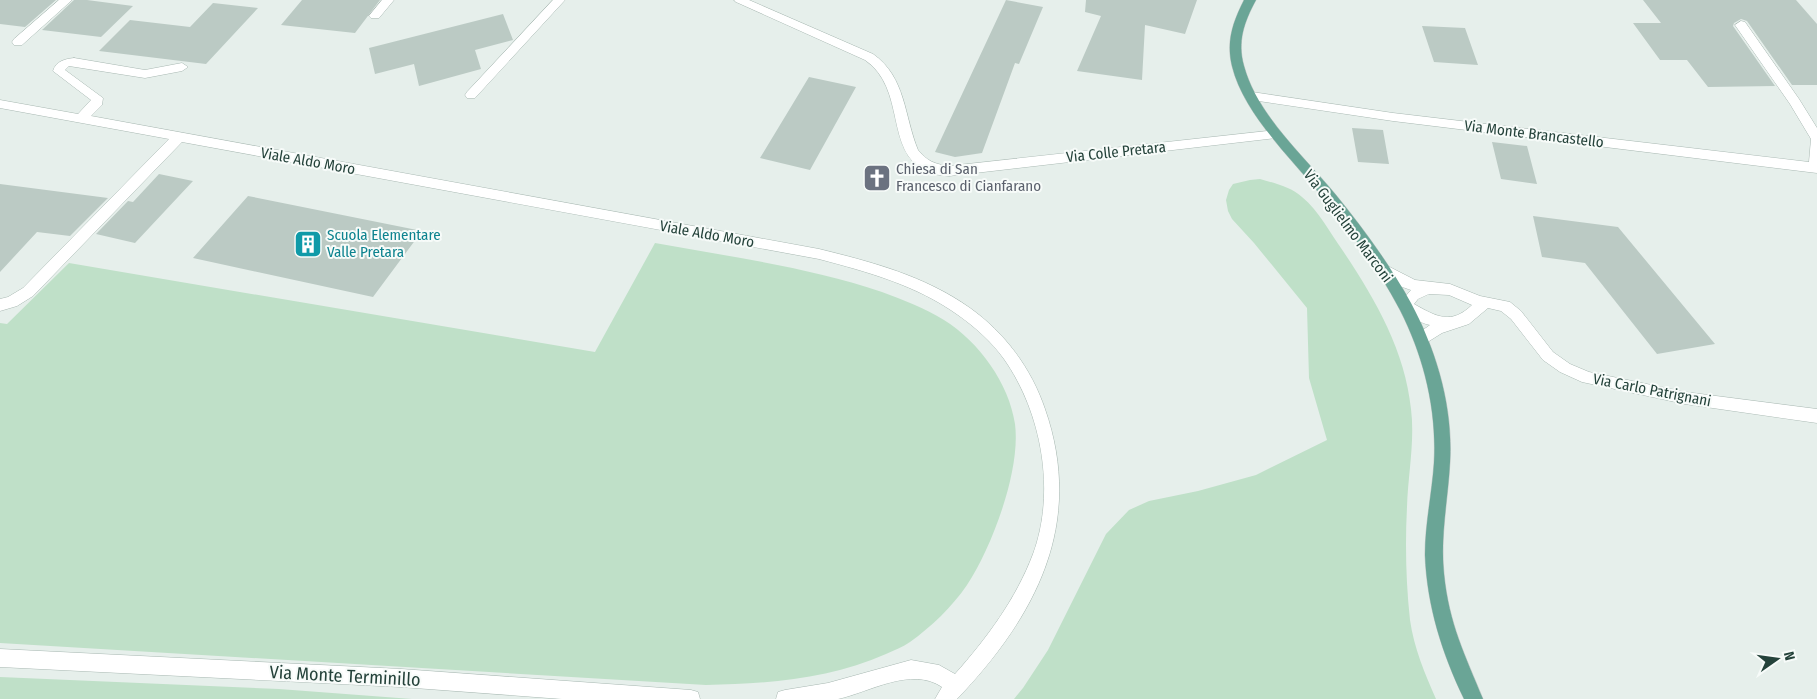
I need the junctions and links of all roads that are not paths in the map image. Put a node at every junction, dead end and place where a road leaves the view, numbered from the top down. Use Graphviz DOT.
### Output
graph roads {
  1 [pos="66,0"];
  2 [pos="388,0"];
  3 [pos="559,0"];
  4 [pos="740,0"];
  5 [pos="1250,0"];
  6 [pos="375,16"];
  7 [pos="1741,25"];
  8 [pos="18,42"];
  9 [pos="182,67"];
  10 [pos="472,95"];
  11 [pos="1252,96"];
  12 [pos="6,105"];
  13 [pos="0,117"];
  14 [pos="80,120"];
  15 [pos="1276,134"];
  16 [pos="179,137"];
  17 [pos="1817,139"];
  18 [pos="1816,168"];
  19 [pos="1382,268"];
  20 [pos="1430,288"];
  21 [pos="1485,303"];
  22 [pos="0,305"];
  23 [pos="1405,306"];
  24 [pos="1451,323"];
  25 [pos="1421,339"];
  26 [pos="1817,416"];
  27 [pos="0,658"];
  28 [pos="951,692"];
  29 [pos="691,699"];
  30 [pos="785,699"];
  31 [pos="1474,699"];
  1 -- 8 [label="street"];
  2 -- 6 [label="street"];
  3 -- 10 [label="street"];
  4 -- 15 [label="street, Via Colle Pretara"];
  5 -- 11 [label="main road, Via Guglielmo Marconi"];
  7 -- 17 [label="street"];
  9 -- 14 [label="street"];
  11 -- 15 [label="main road, Via Guglielmo Marconi"];
  11 -- 18 [label="street, Via Monte Brancastello"];
  12 -- 13 [label="street"];
  12 -- 14 [label="street, Viale Aldo Moro"];
  14 -- 16 [label="street, Viale Aldo Moro"];
  15 -- 19 [label="main road, Via Guglielmo Marconi"];
  16 -- 22 [label="street"];
  16 -- 28 [label="street, Viale Aldo Moro"];
  17 -- 18 [label="street"];
  19 -- 20 [label="street, Via Carlo Patrignani"];
  19 -- 23 [label="main road, Via Guglielmo Marconi"];
  20 -- 21 [label="street, Via Carlo Patrignani"];
  20 -- 23 [label="street"];
  21 -- 24 [label="street"];
  21 -- 26 [label="street, Via Carlo Patrignani"];
  23 -- 24 [label="street"];
  23 -- 25 [label="main road, Via Guglielmo Marconi"];
  24 -- 25 [label="street"];
  25 -- 31 [label="main road, Via Guglielmo Marconi"];
  27 -- 29 [label="street, Via Monte Terminillo"];
  28 -- 30 [label="street"];
}
